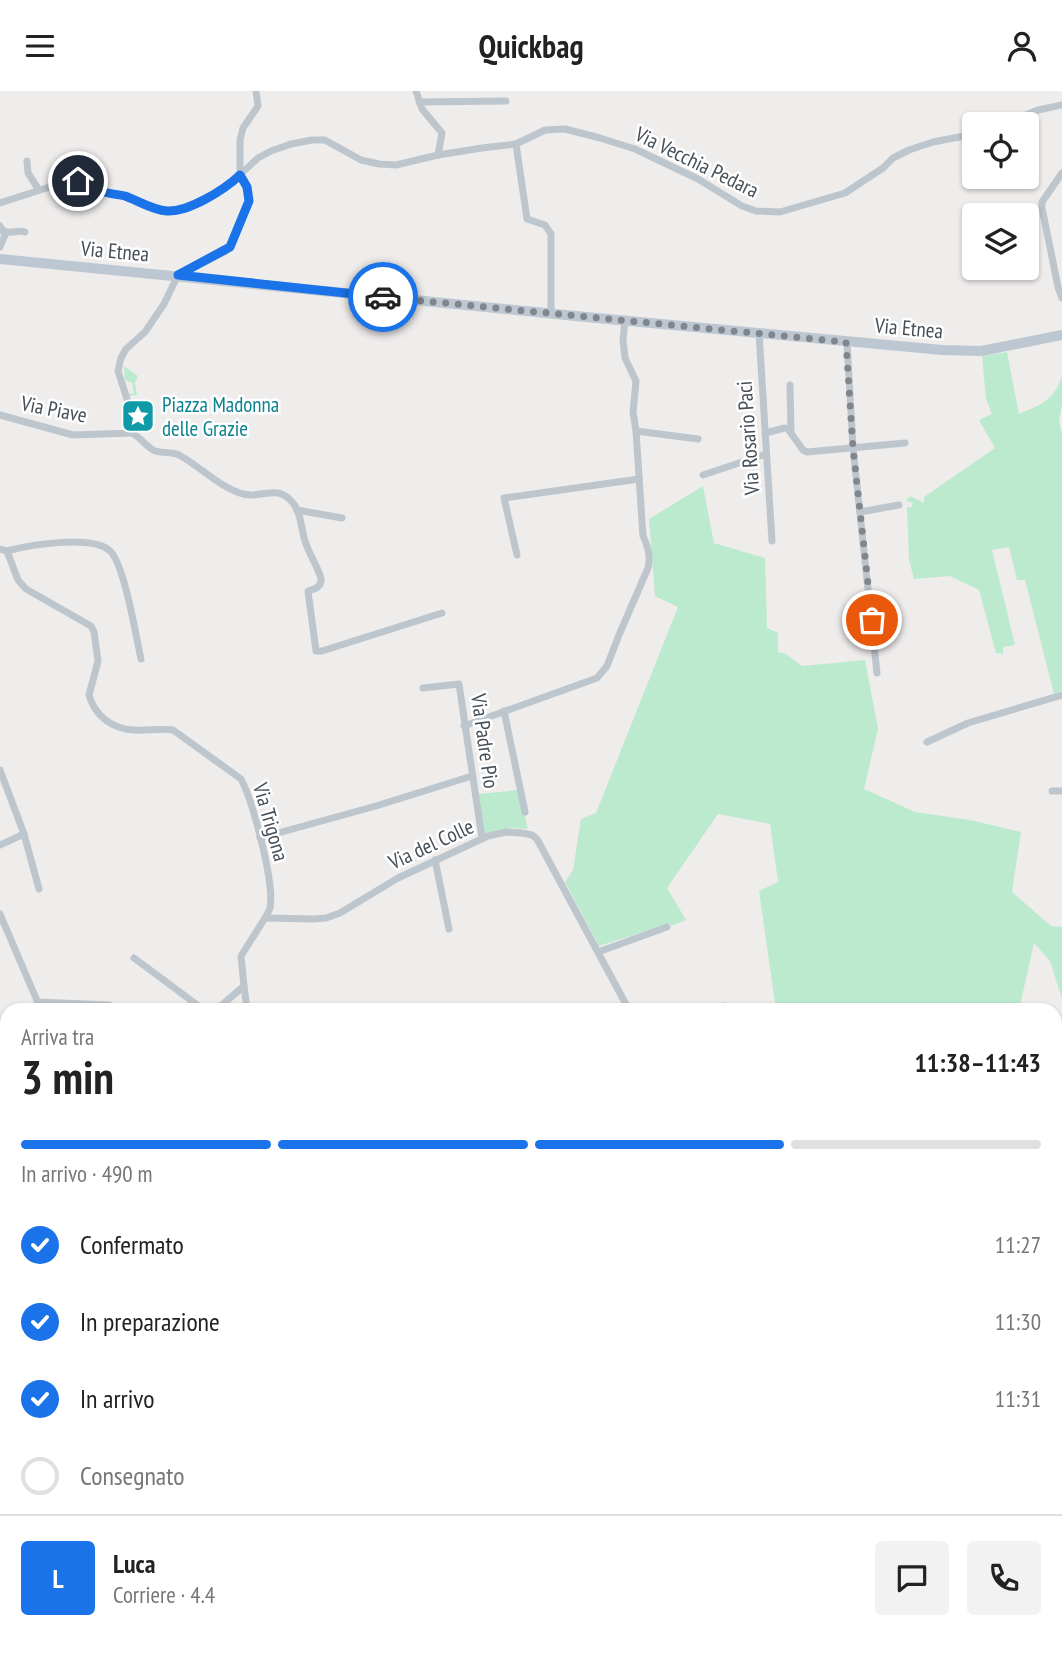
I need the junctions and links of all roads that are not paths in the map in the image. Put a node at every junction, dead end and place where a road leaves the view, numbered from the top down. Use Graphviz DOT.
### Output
graph roads {
  1 [pos="256,91"];
  2 [pos="416,91"];
  3 [pos="506,101"];
  4 [pos="419,102"];
  5 [pos="1062,105"];
  6 [pos="1033,112"];
  7 [pos="962,136"];
  8 [pos="516,144"];
  9 [pos="438,155"];
  10 [pos="27,161"];
  11 [pos="1062,173"];
  12 [pos="240,175"];
  13 [pos="40,190"];
  14 [pos="0,203"];
  15 [pos="2,228"];
  16 [pos="25,232"];
  17 [pos="0,247"];
  18 [pos="0,259"];
  19 [pos="178,275"];
  20 [pos="1062,297"];
  21 [pos="551,314"];
  22 [pos="625,320"];
  23 [pos="759,333"];
  24 [pos="1062,335"];
  25 [pos="846,342"];
  26 [pos="790,385"];
  27 [pos="0,415"];
  28 [pos="636,431"];
  29 [pos="791,432"];
  30 [pos="132,433"];
  31 [pos="765,433"];
  32 [pos="698,439"];
  33 [pos="905,443"];
  34 [pos="853,448"];
  35 [pos="766,454"];
  36 [pos="703,475"];
  37 [pos="639,479"];
  38 [pos="899,505"];
  39 [pos="297,510"];
  40 [pos="860,512"];
  41 [pos="342,519"];
  42 [pos="772,541"];
  43 [pos="3,550"];
  44 [pos="517,555"];
  45 [pos="442,613"];
  46 [pos="141,659"];
  47 [pos="877,673"];
  48 [pos="423,688"];
  49 [pos="1062,695"];
  50 [pos="504,711"];
  51 [pos="464,726"];
  52 [pos="927,742"];
  53 [pos="0,770"];
  54 [pos="472,776"];
  55 [pos="1052,791"];
  56 [pos="1062,791"];
  57 [pos="525,812"];
  58 [pos="24,834"];
  59 [pos="260,838"];
  60 [pos="482,838"];
  61 [pos="0,845"];
  62 [pos="435,860"];
  63 [pos="39,889"];
  64 [pos="0,914"];
  65 [pos="265,918"];
  66 [pos="667,927"];
  67 [pos="449,929"];
  68 [pos="598,952"];
  69 [pos="134,958"];
  70 [pos="244,986"];
  71 [pos="39,1003"];
  72 [pos="195,1003"];
  73 [pos="224,1003"];
  74 [pos="246,1003"];
  75 [pos="625,1003"];
  1 -- 12 [label="street"];
  2 -- 4 [label="street"];
  3 -- 4 [label="street"];
  4 -- 9 [label="street"];
  5 -- 6 [label="street"];
  7 -- 8 [label="street, Via Vecchia Pedara"];
  8 -- 9 [label="street, Via Vecchia Pedara"];
  8 -- 21 [label="street"];
  9 -- 12 [label="street, Via Vecchia Pedara"];
  10 -- 13 [label="street"];
  11 -- 20 [label="street"];
  12 -- 13 [label="street, Via Vecchia Pedara"];
  12 -- 19 [label="street"];
  13 -- 14 [label="street, Via Vecchia Pedara"];
  15 -- 16 [label="street"];
  15 -- 17 [label="street"];
  18 -- 19 [label="main road, Via Etnea"];
  19 -- 21 [label="main road, Via Etnea"];
  19 -- 30 [label="street"];
  21 -- 22 [label="main road, Via Etnea"];
  22 -- 23 [label="main road, Via Etnea"];
  22 -- 28 [label="street"];
  23 -- 25 [label="main road, Via Etnea"];
  23 -- 31 [label="street, Via Rosario Paci"];
  24 -- 25 [label="main road, Via Etnea"];
  25 -- 34 [label="street"];
  26 -- 29 [label="street"];
  27 -- 30 [label="street, Via Piave"];
  28 -- 32 [label="street"];
  28 -- 37 [label="street"];
  29 -- 31 [label="street"];
  29 -- 34 [label="street"];
  30 -- 39 [label="street"];
  31 -- 35 [label="street, Via Rosario Paci"];
  33 -- 34 [label="street"];
  34 -- 40 [label="street"];
  35 -- 36 [label="street"];
  35 -- 42 [label="street, Via Rosario Paci"];
  37 -- 44 [label="street"];
  37 -- 50 [label="street"];
  38 -- 40 [label="street"];
  39 -- 41 [label="street"];
  39 -- 45 [label="street"];
  40 -- 47 [label="street"];
  43 -- 46 [label="street"];
  43 -- 59 [label="street, Via Trigona"];
  48 -- 51 [label="street, Via Padre Pio"];
  49 -- 52 [label="street"];
  50 -- 51 [label="street"];
  50 -- 57 [label="street"];
  51 -- 54 [label="street, Via Padre Pio"];
  53 -- 58 [label="street"];
  54 -- 59 [label="street"];
  54 -- 60 [label="street, Via Padre Pio"];
  55 -- 56 [label="street"];
  58 -- 61 [label="street"];
  58 -- 63 [label="street"];
  59 -- 65 [label="street, Via Trigona"];
  60 -- 62 [label="street, Via del Colle"];
  60 -- 68 [label="street, Via del Colle"];
  62 -- 65 [label="street, Via del Colle"];
  62 -- 67 [label="street"];
  64 -- 71 [label="street"];
  65 -- 70 [label="street"];
  66 -- 68 [label="street"];
  68 -- 75 [label="street, Via del Colle"];
  69 -- 72 [label="street"];
  70 -- 73 [label="street"];
  70 -- 74 [label="street"];
}
